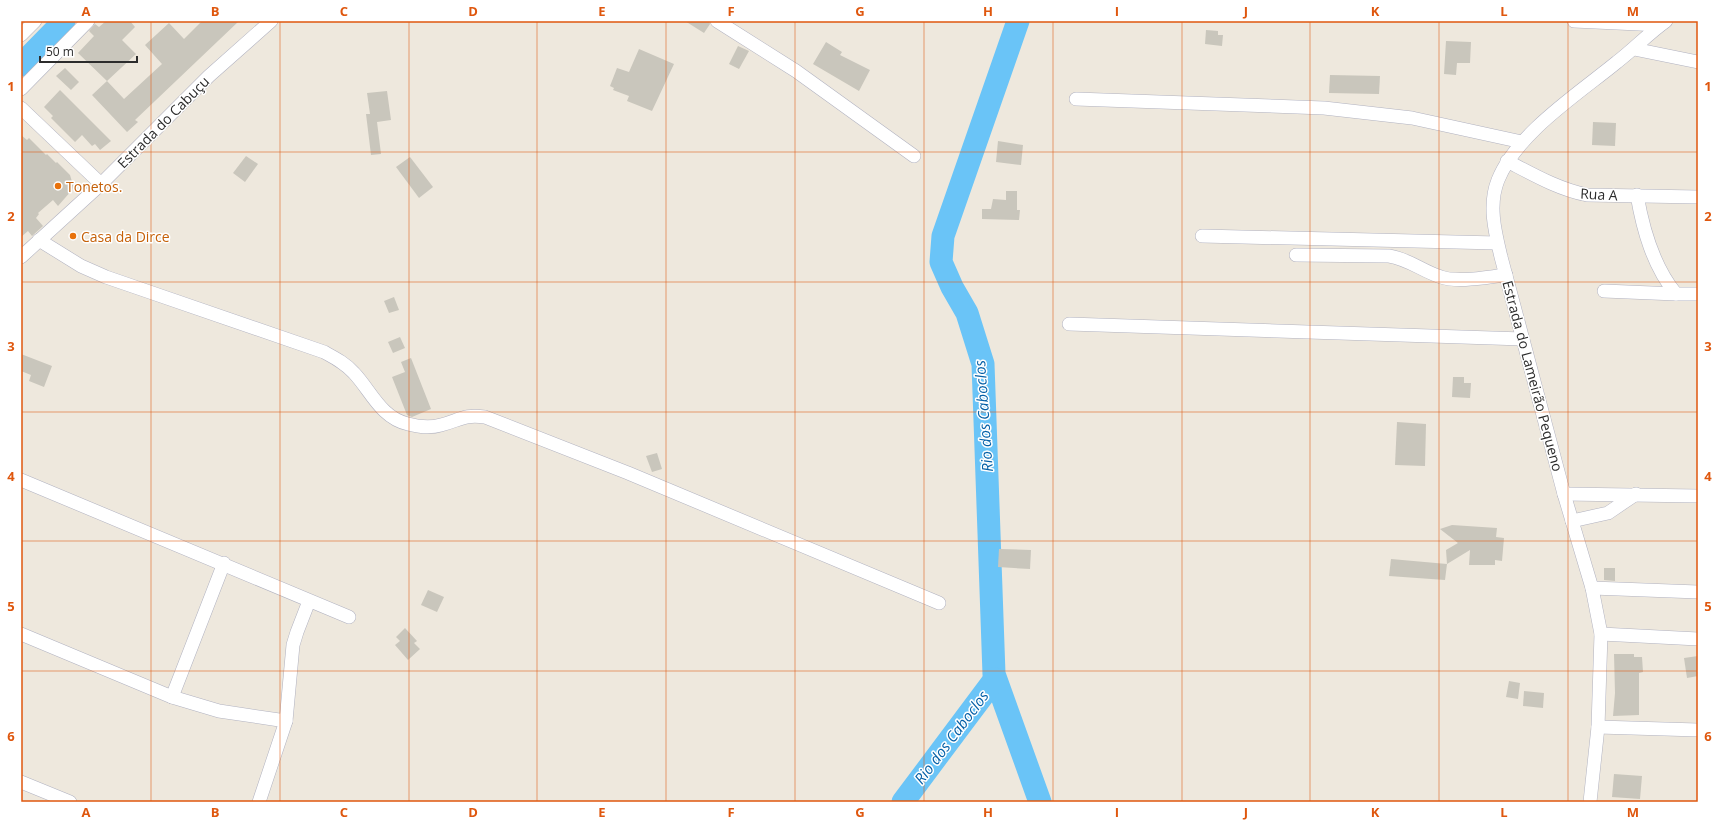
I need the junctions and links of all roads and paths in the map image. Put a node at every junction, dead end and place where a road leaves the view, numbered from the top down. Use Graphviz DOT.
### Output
graph roads {
  1 [pos="35,21"];
  2 [pos="88,21"];
  3 [pos="271,21"];
  4 [pos="717,21"];
  5 [pos="1574,21"];
  6 [pos="1663,23"];
  7 [pos="727,26"];
  8 [pos="21,36"];
  9 [pos="1634,49"];
  10 [pos="1698,62"];
  11 [pos="21,89"];
  12 [pos="1076,99"];
  13 [pos="21,108"];
  14 [pos="1522,142"];
  15 [pos="914,156"];
  16 [pos="1507,161"];
  17 [pos="100,184"];
  18 [pos="1637,195"];
  19 [pos="1698,197"];
  20 [pos="1202,236"];
  21 [pos="39,240"];
  22 [pos="1497,242"];
  23 [pos="1296,255"];
  24 [pos="21,257"];
  25 [pos="1506,275"];
  26 [pos="1604,291"];
  27 [pos="1676,294"];
  28 [pos="1698,294"];
  29 [pos="1069,324"];
  30 [pos="1523,339"];
  31 [pos="21,480"];
  32 [pos="1564,494"];
  33 [pos="1636,494"];
  34 [pos="1698,496"];
  35 [pos="1572,521"];
  36 [pos="224,564"];
  37 [pos="1592,588"];
  38 [pos="1698,592"];
  39 [pos="309,601"];
  40 [pos="939,603"];
  41 [pos="349,617"];
  42 [pos="21,634"];
  43 [pos="1601,634"];
  44 [pos="1698,639"];
  45 [pos="172,697"];
  46 [pos="286,721"];
  47 [pos="1598,727"];
  48 [pos="1698,730"];
  49 [pos="21,782"];
  50 [pos="70,802"];
  51 [pos="259,802"];
  52 [pos="1590,802"];
  1 -- 8 [label="street"];
  2 -- 11 [label="street"];
  3 -- 17 [label="street, Estrada do Cabuçu"];
  4 -- 7 [label="street"];
  5 -- 6 [label="street"];
  6 -- 9 [label="street, Estrada do Lameirão Pequeno"];
  7 -- 15 [label="street"];
  9 -- 10 [label="street"];
  9 -- 14 [label="street, Estrada do Lameirão Pequeno"];
  12 -- 14 [label="street"];
  13 -- 17 [label="street"];
  14 -- 16 [label="street, Estrada do Lameirão Pequeno"];
  16 -- 18 [label="street, Rua A"];
  16 -- 22 [label="street, Estrada do Lameirão Pequeno"];
  17 -- 21 [label="street, Estrada do Cabuçu"];
  18 -- 19 [label="street, Rua A"];
  18 -- 27 [label="street"];
  20 -- 22 [label="street"];
  21 -- 24 [label="street, Estrada do Cabuçu"];
  21 -- 40 [label="street"];
  22 -- 25 [label="street, Estrada do Lameirão Pequeno"];
  23 -- 25 [label="street"];
  25 -- 30 [label="street, Estrada do Lameirão Pequeno"];
  26 -- 27 [label="street"];
  27 -- 28 [label="street"];
  29 -- 30 [label="street"];
  30 -- 32 [label="street, Estrada do Lameirão Pequeno"];
  31 -- 36 [label="street"];
  32 -- 33 [label="street"];
  32 -- 35 [label="street, Estrada do Lameirão Pequeno"];
  33 -- 34 [label="street"];
  33 -- 35 [label="street"];
  35 -- 37 [label="street, Estrada do Lameirão Pequeno"];
  36 -- 39 [label="street"];
  36 -- 45 [label="street"];
  37 -- 38 [label="street"];
  37 -- 43 [label="street, Estrada do Lameirão Pequeno"];
  39 -- 41 [label="street"];
  39 -- 46 [label="street"];
  42 -- 45 [label="street"];
  43 -- 44 [label="street"];
  43 -- 47 [label="street, Estrada do Lameirão Pequeno"];
  45 -- 46 [label="street"];
  46 -- 51 [label="street"];
  47 -- 48 [label="street"];
  47 -- 52 [label="street, Estrada do Lameirão Pequeno"];
  49 -- 50 [label="street"];
}
